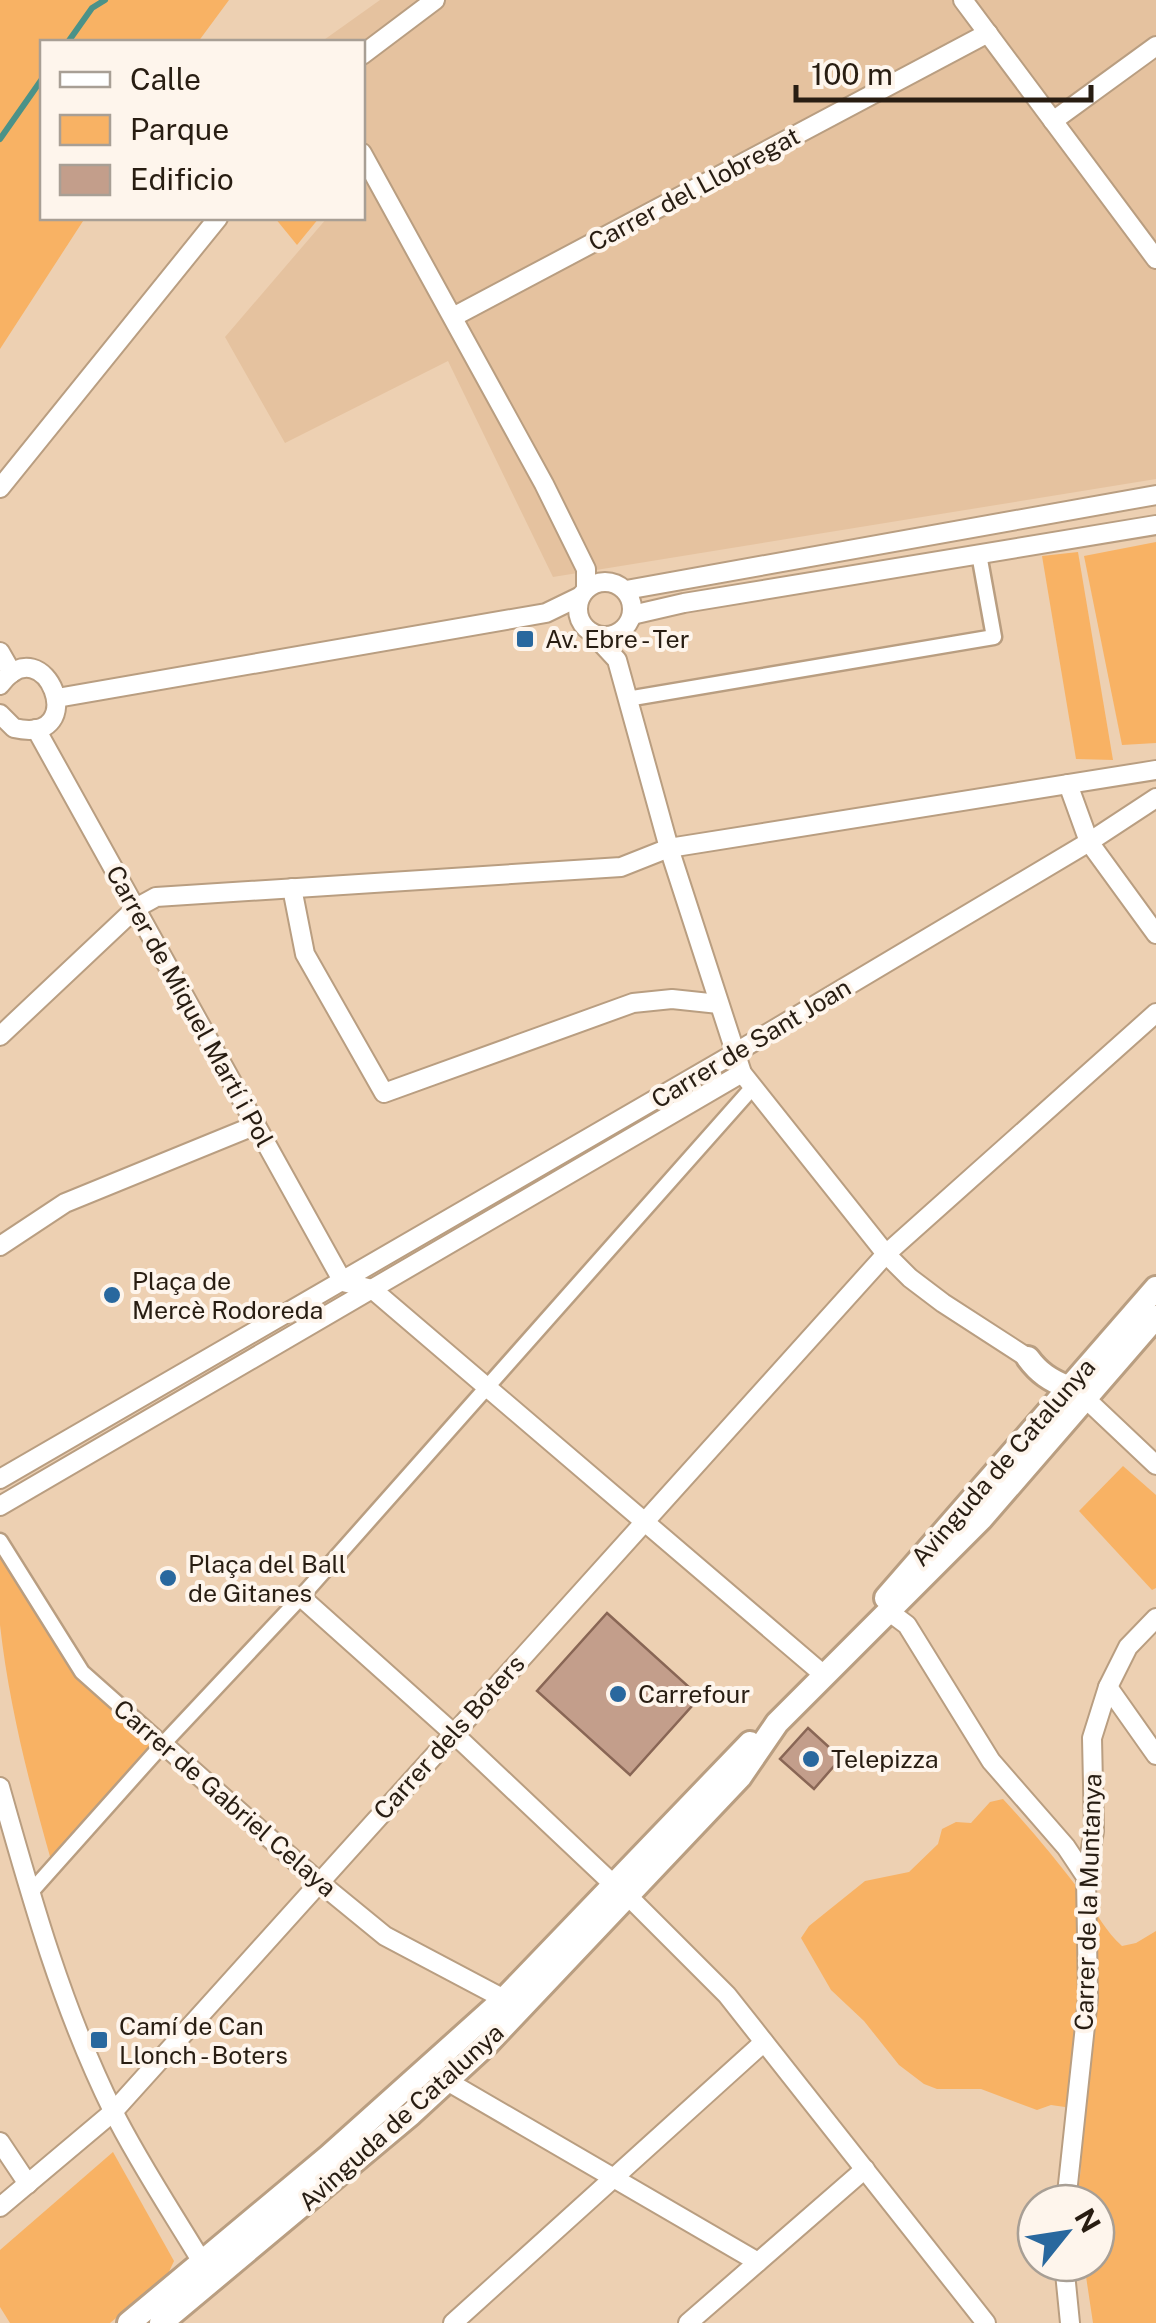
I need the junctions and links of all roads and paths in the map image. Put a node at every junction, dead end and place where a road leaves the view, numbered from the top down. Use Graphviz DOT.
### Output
graph roads {
  1 [pos="435,0"];
  2 [pos="963,0"];
  3 [pos="988,33"];
  4 [pos="1156,46"];
  5 [pos="365,54"];
  6 [pos="1053,121"];
  7 [pos="365,158"];
  8 [pos="216,220"];
  9 [pos="1156,259"];
  10 [pos="452,317"];
  11 [pos="0,488"];
  12 [pos="1156,495"];
  13 [pos="1156,525"];
  14 [pos="979,554"];
  15 [pos="590,589"];
  16 [pos="626,590"];
  17 [pos="546,613"];
  18 [pos="628,623"];
  19 [pos="587,627"];
  20 [pos="0,652"];
  21 [pos="616,660"];
  22 [pos="6,679"];
  23 [pos="57,698"];
  24 [pos="627,699"];
  25 [pos="2,721"];
  26 [pos="36,729"];
  27 [pos="1156,770"];
  28 [pos="1068,784"];
  29 [pos="1156,798"];
  30 [pos="1090,842"];
  31 [pos="669,848"];
  32 [pos="292,888"];
  33 [pos="136,908"];
  34 [pos="1156,934"];
  35 [pos="719,1004"];
  36 [pos="1156,1013"];
  37 [pos="0,1036"];
  38 [pos="734,1053"];
  39 [pos="748,1080"];
  40 [pos="256,1125"];
  41 [pos="0,1246"];
  42 [pos="886,1254"];
  43 [pos="343,1282"];
  44 [pos="1156,1288"];
  45 [pos="372,1289"];
  46 [pos="1156,1306"];
  47 [pos="1156,1317"];
  48 [pos="1093,1358"];
  49 [pos="1033,1364"];
  50 [pos="488,1387"];
  51 [pos="1076,1393"];
  52 [pos="1010,1454"];
  53 [pos="1156,1464"];
  54 [pos="0,1480"];
  55 [pos="0,1506"];
  56 [pos="958,1514"];
  57 [pos="645,1519"];
  58 [pos="0,1540"];
  59 [pos="301,1597"];
  60 [pos="891,1613"];
  61 [pos="1156,1618"];
  62 [pos="856,1642"];
  63 [pos="824,1675"];
  64 [pos="1108,1688"];
  65 [pos="776,1724"];
  66 [pos="453,1733"];
  67 [pos="163,1744"];
  68 [pos="1156,1755"];
  69 [pos="0,1788"];
  70 [pos="1086,1877"];
  71 [pos="320,1882"];
  72 [pos="621,1890"];
  73 [pos="30,1894"];
  74 [pos="504,1999"];
  75 [pos="764,2042"];
  76 [pos="447,2081"];
  77 [pos="113,2112"];
  78 [pos="410,2114"];
  79 [pos="0,2142"];
  80 [pos="865,2169"];
  81 [pos="612,2177"];
  82 [pos="1068,2183"];
  83 [pos="28,2184"];
  84 [pos="0,2207"];
  85 [pos="202,2262"];
  86 [pos="758,2262"];
  87 [pos="1066,2283"];
  88 [pos="129,2323"];
  89 [pos="144,2323"];
  90 [pos="161,2323"];
  91 [pos="453,2323"];
  92 [pos="688,2323"];
  93 [pos="986,2323"];
  94 [pos="1070,2323"];
  1 -- 5 [label="street"];
  2 -- 3 [label="street"];
  3 -- 6 [label="street"];
  3 -- 10 [label="street, Carrer del Llobregat"];
  4 -- 6 [label="street"];
  6 -- 9 [label="street"];
  7 -- 10 [label="street"];
  8 -- 11 [label="street"];
  10 -- 15 [label="street"];
  12 -- 16 [label="street"];
  13 -- 14 [label="street"];
  14 -- 18 [label="street"];
  14 -- 24 [label="street"];
  15 -- 16 [label="street"];
  15 -- 17 [label="street"];
  15 -- 19 [label="street"];
  16 -- 18 [label="street"];
  17 -- 19 [label="street"];
  17 -- 23 [label="street"];
  18 -- 19 [label="street"];
  18 -- 21 [label="street"];
  19 -- 21 [label="street"];
  20 -- 22 [label="street"];
  21 -- 24 [label="street"];
  22 -- 23 [label="street"];
  23 -- 26 [label="street"];
  24 -- 31 [label="street"];
  25 -- 26 [label="street"];
  26 -- 33 [label="street, Carrer de Miquel Martí i Pol"];
  27 -- 28 [label="street"];
  28 -- 30 [label="street"];
  28 -- 31 [label="street"];
  29 -- 30 [label="street, Carrer de Sant Joan"];
  30 -- 34 [label="street"];
  30 -- 38 [label="street, Carrer de Sant Joan"];
  31 -- 32 [label="street"];
  31 -- 35 [label="street"];
  32 -- 33 [label="street"];
  32 -- 35 [label="street"];
  33 -- 37 [label="street"];
  33 -- 40 [label="street, Carrer de Miquel Martí i Pol"];
  35 -- 38 [label="street"];
  36 -- 42 [label="street, Carrer dels Boters"];
  38 -- 39 [label="street"];
  38 -- 43 [label="street, Carrer de Sant Joan"];
  39 -- 42 [label="street"];
  39 -- 45 [label="street, Carrer de Sant Joan"];
  39 -- 50 [label="street"];
  40 -- 41 [label="street"];
  40 -- 43 [label="street, Carrer de Miquel Martí i Pol"];
  42 -- 49 [label="street"];
  42 -- 57 [label="street, Carrer dels Boters"];
  43 -- 45 [label="street"];
  43 -- 54 [label="street, Carrer de Sant Joan"];
  44 -- 48 [label="street, Avinguda de Catalunya"];
  45 -- 50 [label="street"];
  45 -- 55 [label="street, Carrer de Sant Joan"];
  46 -- 51 [label="street"];
  47 -- 51 [label="street, Avinguda de Catalunya"];
  48 -- 49 [label="street"];
  48 -- 51 [label="street, Avinguda de Catalunya"];
  49 -- 51 [label="street"];
  49 -- 52 [label="street"];
  50 -- 57 [label="street"];
  50 -- 59 [label="street"];
  51 -- 52 [label="street, Avinguda de Catalunya"];
  51 -- 53 [label="street"];
  51 -- 56 [label="street"];
  51 -- 60 [label="street, Avinguda de Catalunya"];
  52 -- 56 [label="street, Avinguda de Catalunya"];
  56 -- 62 [label="street, Avinguda de Catalunya"];
  57 -- 63 [label="street"];
  57 -- 66 [label="street, Carrer dels Boters"];
  58 -- 67 [label="street, Carrer de Gabriel Celaya"];
  59 -- 66 [label="street"];
  59 -- 67 [label="street"];
  60 -- 62 [label="street, Avinguda de Catalunya"];
  60 -- 70 [label="street"];
  61 -- 64 [label="street, Carrer de la Muntanya"];
  62 -- 63 [label="street, Avinguda de Catalunya"];
  63 -- 65 [label="street, Avinguda de Catalunya"];
  64 -- 68 [label="street"];
  64 -- 70 [label="street, Carrer de la Muntanya"];
  65 -- 72 [label="street, Avinguda de Catalunya"];
  65 -- 72 [label="street, Avinguda de Catalunya"];
  66 -- 71 [label="street, Carrer dels Boters"];
  66 -- 72 [label="street"];
  67 -- 71 [label="street, Carrer de Gabriel Celaya"];
  67 -- 73 [label="street"];
  69 -- 73 [label="street"];
  70 -- 82 [label="street, Carrer de la Muntanya"];
  71 -- 74 [label="street, Carrer de Gabriel Celaya"];
  71 -- 77 [label="street, Carrer dels Boters"];
  72 -- 74 [label="street, Avinguda de Catalunya"];
  72 -- 75 [label="street"];
  72 -- 76 [label="street, Avinguda de Catalunya"];
  73 -- 77 [label="street"];
  74 -- 85 [label="street, Avinguda de Catalunya"];
  75 -- 80 [label="street"];
  75 -- 81 [label="street"];
  76 -- 78 [label="street, Avinguda de Catalunya"];
  76 -- 81 [label="street"];
  77 -- 83 [label="street, Carrer dels Boters"];
  77 -- 85 [label="street"];
  78 -- 85 [label="street"];
  78 -- 90 [label="street, Avinguda de Catalunya"];
  79 -- 83 [label="street"];
  80 -- 86 [label="street"];
  80 -- 93 [label="street"];
  81 -- 86 [label="street"];
  81 -- 91 [label="street"];
  83 -- 84 [label="street, Carrer dels Boters"];
  85 -- 88 [label="street, Avinguda de Catalunya"];
  85 -- 89 [label="street"];
  86 -- 92 [label="street"];
  87 -- 94 [label="street"];
}
